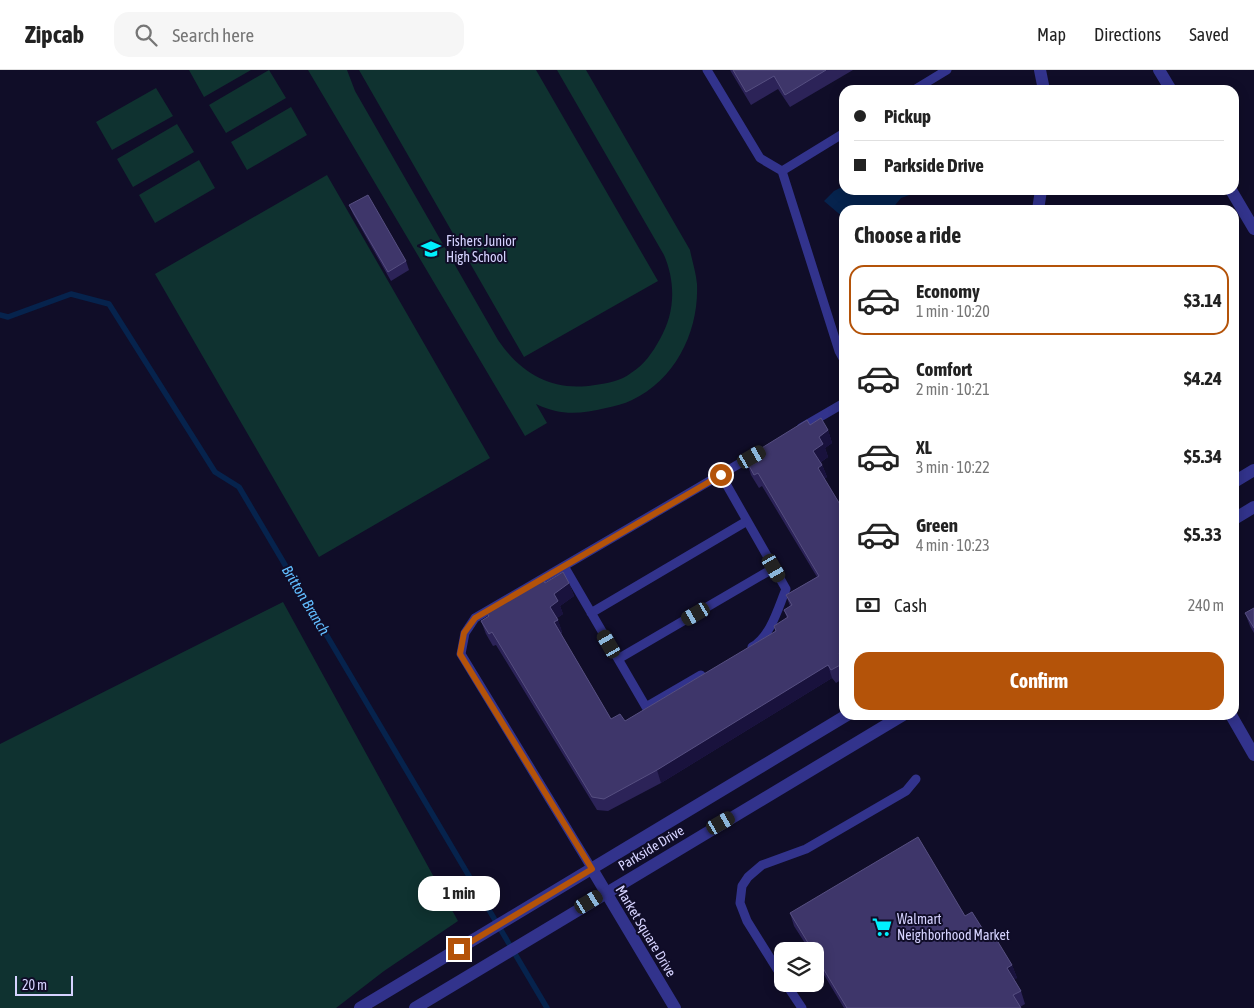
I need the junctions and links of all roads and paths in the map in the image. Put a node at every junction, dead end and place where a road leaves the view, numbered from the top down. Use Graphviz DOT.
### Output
graph roads {
  1 [pos="707,70"];
  2 [pos="947,70"];
  3 [pos="1040,70"];
  4 [pos="1159,70"];
  5 [pos="922,85"];
  6 [pos="1043,85"];
  7 [pos="1168,85"];
  8 [pos="839,136"];
  9 [pos="782,171"];
  10 [pos="1234,195"];
  11 [pos="1254,229"];
  12 [pos="839,349"];
  13 [pos="839,407"];
  14 [pos="795,432"];
  15 [pos="770,446"];
  16 [pos="1254,470"];
  17 [pos="721,475"];
  18 [pos="1239,479"];
  19 [pos="1254,507"];
  20 [pos="1239,516"];
  21 [pos="747,521"];
  22 [pos="564,566"];
  23 [pos="774,568"];
  24 [pos="591,613"];
  25 [pos="741,653"];
  26 [pos="618,659"];
  27 [pos="707,672"];
  28 [pos="839,720"];
  29 [pos="895,720"];
  30 [pos="1234,720"];
  31 [pos="1254,755"];
  32 [pos="916,780"];
  33 [pos="592,869"];
  34 [pos="606,892"];
  35 [pos="774,964"];
  36 [pos="791,992"];
  37 [pos="360,1008"];
  38 [pos="415,1008"];
  39 [pos="675,1008"];
  40 [pos="802,1008"];
  1 -- 9 [label="lane"];
  2 -- 5 [label="lane"];
  3 -- 6 [label="street"];
  4 -- 7 [label="street"];
  8 -- 9 [label="lane"];
  9 -- 12 [label="lane"];
  10 -- 11 [label="street"];
  13 -- 14 [label="lane"];
  15 -- 17 [label="lane"];
  16 -- 18 [label="street"];
  17 -- 21 [label="lane"];
  17 -- 22 [label="lane"];
  19 -- 20 [label="street"];
  21 -- 23 [label="lane"];
  21 -- 24 [label="lane"];
  22 -- 24 [label="lane"];
  22 -- 33 [label="lane"];
  23 -- 25 [label="lane"];
  23 -- 26 [label="lane"];
  24 -- 26 [label="lane"];
  26 -- 27 [label="lane"];
  28 -- 33 [label="street, Parkside Drive"];
  29 -- 34 [label="street, Parkside Drive"];
  30 -- 31 [label="street"];
  32 -- 35 [label="lane"];
  33 -- 34 [label="street, Market Square Drive"];
  33 -- 37 [label="street, Parkside Drive"];
  34 -- 38 [label="street, Parkside Drive"];
  34 -- 39 [label="street, Market Square Drive"];
  36 -- 40 [label="lane"];
}
